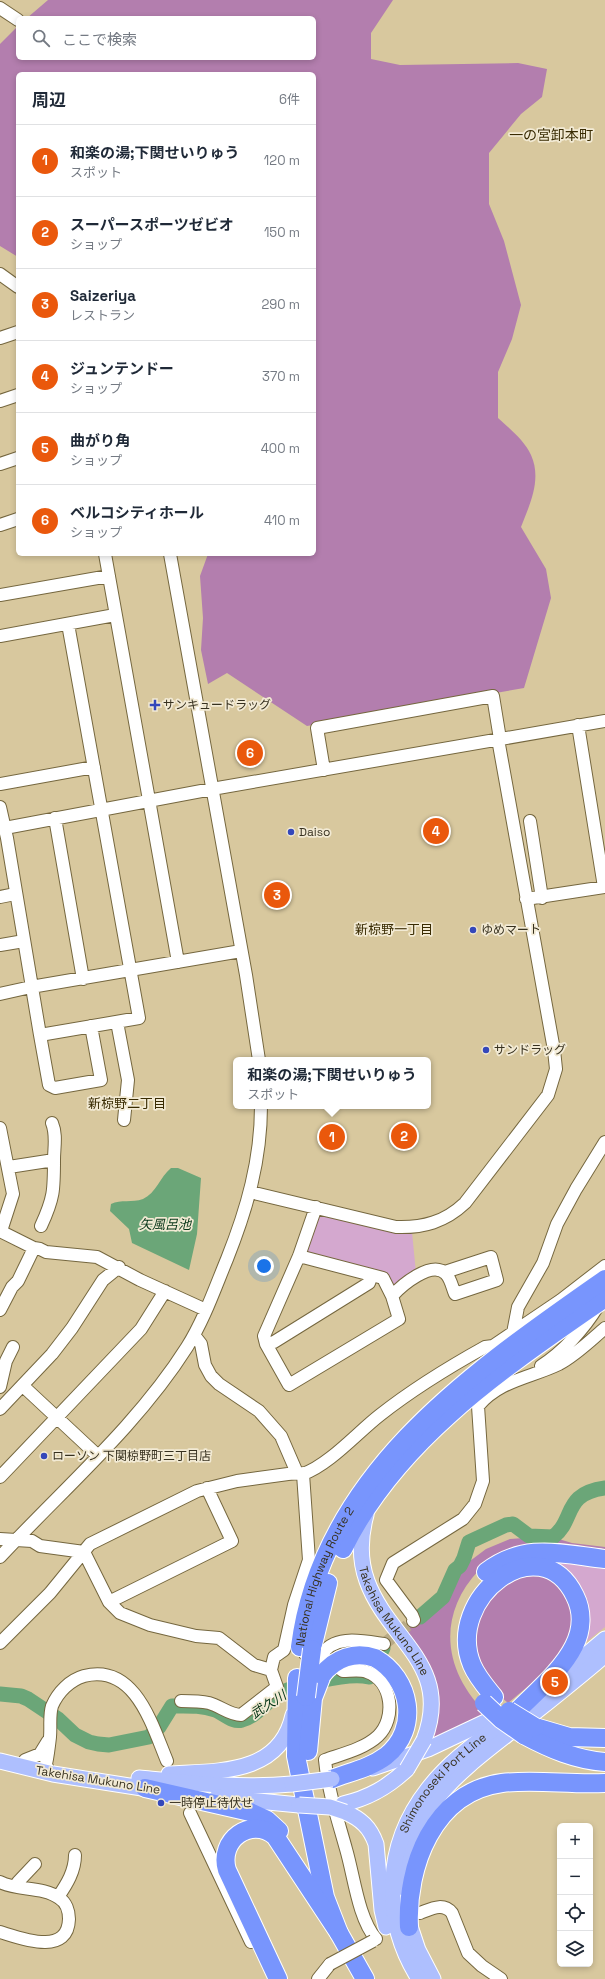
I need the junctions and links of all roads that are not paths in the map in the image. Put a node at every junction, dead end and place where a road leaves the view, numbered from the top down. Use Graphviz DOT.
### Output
graph roads {
  1 [pos="0,8"];
  2 [pos="16,19"];
  3 [pos="0,274"];
  4 [pos="16,286"];
  5 [pos="16,333"];
  6 [pos="0,338"];
  7 [pos="16,396"];
  8 [pos="0,401"];
  9 [pos="16,459"];
  10 [pos="0,464"];
  11 [pos="16,520"];
  12 [pos="0,525"];
  13 [pos="105,556"];
  14 [pos="170,556"];
  15 [pos="109,576"];
  16 [pos="0,595"];
  17 [pos="115,615"];
  18 [pos="68,624"];
  19 [pos="0,636"];
  20 [pos="605,721"];
  21 [pos="578,725"];
  22 [pos="499,739"];
  23 [pos="94,767"];
  24 [pos="324,770"];
  25 [pos="0,784"];
  26 [pos="212,789"];
  27 [pos="149,802"];
  28 [pos="0,807"];
  29 [pos="101,810"];
  30 [pos="54,818"];
  31 [pos="530,821"];
  32 [pos="5,828"];
  33 [pos="605,887"];
  34 [pos="15,894"];
  35 [pos="0,897"];
  36 [pos="542,898"];
  37 [pos="526,899"];
  38 [pos="24,941"];
  39 [pos="0,945"];
  40 [pos="241,950"];
  41 [pos="178,962"];
  42 [pos="130,970"];
  43 [pos="83,979"];
  44 [pos="31,987"];
  45 [pos="0,994"];
  46 [pos="117,1022"];
  47 [pos="91,1026"];
  48 [pos="40,1035"];
  49 [pos="259,1057"];
  50 [pos="261,1109"];
  51 [pos="124,1120"];
  52 [pos="52,1122"];
  53 [pos="0,1128"];
  54 [pos="605,1142"];
  55 [pos="54,1160"];
  56 [pos="9,1167"];
  57 [pos="250,1192"];
  58 [pos="316,1207"];
  59 [pos="41,1226"];
  60 [pos="0,1230"];
  61 [pos="34,1248"];
  62 [pos="299,1256"];
  63 [pos="605,1266"];
  64 [pos="119,1267"];
  65 [pos="445,1272"];
  66 [pos="372,1275"];
  67 [pos="595,1279"];
  68 [pos="165,1291"];
  69 [pos="392,1296"];
  70 [pos="603,1300"];
  71 [pos="1,1308"];
  72 [pos="206,1310"];
  73 [pos="605,1328"];
  74 [pos="512,1333"];
  75 [pos="194,1335"];
  76 [pos="266,1344"];
  77 [pos="13,1347"];
  78 [pos="522,1378"];
  79 [pos="23,1386"];
  80 [pos="0,1387"];
  81 [pos="0,1409"];
  82 [pos="58,1417"];
  83 [pos="97,1456"];
  84 [pos="300,1474"];
  85 [pos="0,1477"];
  86 [pos="380,1487"];
  87 [pos="207,1488"];
  88 [pos="0,1539"];
  89 [pos="16,1540"];
  90 [pos="84,1552"];
  91 [pos="0,1557"];
  92 [pos="605,1559"];
  93 [pos="109,1602"];
  94 [pos="413,1621"];
  95 [pos="605,1639"];
  96 [pos="0,1643"];
  97 [pos="304,1650"];
  98 [pos="605,1655"];
  99 [pos="582,1659"];
  100 [pos="376,1662"];
  101 [pos="271,1670"];
  102 [pos="544,1683"];
  103 [pos="303,1697"];
  104 [pos="489,1700"];
  105 [pos="181,1701"];
  106 [pos="519,1709"];
  107 [pos="530,1731"];
  108 [pos="50,1736"];
  109 [pos="605,1738"];
  110 [pos="0,1754"];
  111 [pos="25,1760"];
  112 [pos="167,1760"];
  113 [pos="0,1761"];
  114 [pos="605,1762"];
  115 [pos="50,1769"];
  116 [pos="120,1776"];
  117 [pos="332,1778"];
  118 [pos="605,1782"];
  119 [pos="145,1788"];
  120 [pos="344,1808"];
  121 [pos="190,1813"];
  122 [pos="75,1855"];
  123 [pos="35,1864"];
  124 [pos="0,1882"];
  125 [pos="16,1886"];
  126 [pos="313,1893"];
  127 [pos="58,1897"];
  128 [pos="420,1913"];
  129 [pos="404,1931"];
  130 [pos="0,1932"];
  131 [pos="339,1932"];
  132 [pos="413,1978"];
  133 [pos="274,1979"];
  134 [pos="278,1979"];
  135 [pos="318,1979"];
  136 [pos="366,1979"];
  137 [pos="434,1979"];
  138 [pos="501,1979"];
  1 -- 2 [label="street"];
  3 -- 4 [label="street"];
  5 -- 6 [label="street"];
  7 -- 8 [label="street"];
  9 -- 10 [label="street"];
  11 -- 12 [label="street"];
  13 -- 15 [label="street"];
  14 -- 26 [label="street"];
  15 -- 16 [label="street"];
  15 -- 17 [label="street"];
  17 -- 18 [label="street"];
  17 -- 27 [label="street"];
  18 -- 19 [label="street"];
  18 -- 23 [label="street"];
  20 -- 21 [label="street"];
  21 -- 22 [label="street"];
  21 -- 33 [label="street"];
  22 -- 24 [label="street"];
  22 -- 24 [label="street"];
  22 -- 37 [label="street"];
  23 -- 25 [label="street"];
  23 -- 29 [label="street"];
  24 -- 26 [label="street"];
  26 -- 27 [label="street"];
  26 -- 40 [label="street"];
  27 -- 29 [label="street"];
  27 -- 41 [label="street"];
  28 -- 32 [label="street"];
  29 -- 30 [label="street"];
  29 -- 42 [label="street"];
  30 -- 32 [label="street"];
  30 -- 43 [label="street"];
  31 -- 36 [label="street"];
  32 -- 34 [label="street"];
  33 -- 36 [label="street"];
  34 -- 35 [label="street"];
  34 -- 38 [label="street"];
  36 -- 37 [label="street"];
  37 -- 58 [label="street"];
  38 -- 39 [label="street"];
  38 -- 44 [label="street"];
  40 -- 41 [label="street"];
  40 -- 49 [label="street"];
  41 -- 42 [label="street"];
  42 -- 43 [label="street"];
  42 -- 46 [label="street"];
  43 -- 44 [label="street"];
  44 -- 45 [label="street"];
  44 -- 48 [label="street"];
  46 -- 47 [label="street"];
  46 -- 51 [label="street"];
  47 -- 48 [label="street"];
  47 -- 48 [label="street"];
  50 -- 57 [label="street"];
  52 -- 55 [label="street"];
  53 -- 56 [label="street"];
  54 -- 74 [label="street"];
  55 -- 56 [label="street"];
  55 -- 59 [label="street"];
  56 -- 60 [label="street"];
  57 -- 58 [label="street"];
  57 -- 72 [label="street"];
  58 -- 62 [label="street"];
  60 -- 61 [label="street"];
  61 -- 64 [label="street"];
  61 -- 71 [label="street"];
  62 -- 66 [label="street"];
  62 -- 76 [label="street"];
  63 -- 67 [label="street"];
  64 -- 68 [label="street"];
  64 -- 79 [label="street"];
  65 -- 69 [label="street"];
  66 -- 69 [label="street"];
  66 -- 76 [label="street"];
  67 -- 74 [label="street"];
  67 -- 97 [label="highway, National Highway Route 2"];
  68 -- 72 [label="street"];
  68 -- 82 [label="street"];
  69 -- 76 [label="street"];
  70 -- 78 [label="street"];
  70 -- 86 [label="highway, National Highway Route 2"];
  72 -- 75 [label="street"];
  73 -- 78 [label="street"];
  74 -- 84 [label="street"];
  75 -- 83 [label="street"];
  75 -- 84 [label="street"];
  77 -- 80 [label="street"];
  78 -- 94 [label="street"];
  79 -- 81 [label="street"];
  79 -- 82 [label="street"];
  82 -- 83 [label="street"];
  82 -- 85 [label="street"];
  83 -- 89 [label="street"];
  84 -- 87 [label="street"];
  84 -- 97 [label="street"];
  86 -- 97 [label="highway, National Highway Route 2"];
  86 -- 120 [label="main road, Takehisa Mukuno Line, bridge"];
  87 -- 90 [label="street"];
  87 -- 93 [label="street"];
  88 -- 89 [label="street"];
  89 -- 90 [label="street"];
  89 -- 91 [label="street"];
  90 -- 93 [label="street"];
  90 -- 96 [label="street"];
  92 -- 104 [label="highway"];
  93 -- 101 [label="street"];
  95 -- 99 [label="main road, Shimonoseki Port Line"];
  97 -- 100 [label="street"];
  97 -- 100 [label="street"];
  97 -- 101 [label="street"];
  97 -- 103 [label="highway, National Highway Route 2, bridge"];
  98 -- 129 [label="main road, Shimonoseki Port Line"];
  99 -- 102 [label="main road, Takehisa Mukuno Line"];
  99 -- 106 [label="main road, Shimonoseki Port Line"];
  100 -- 103 [label="highway, bridge"];
  100 -- 117 [label="highway"];
  100 -- 135 [label="street, bridge"];
  101 -- 105 [label="street"];
  102 -- 104 [label="highway"];
  102 -- 106 [label="highway"];
  102 -- 117 [label="main road, Takehisa Mukuno Line"];
  103 -- 116 [label="main road"];
  103 -- 131 [label="highway, National Highway Route 2"];
  103 -- 136 [label="highway, National Highway Route 2"];
  104 -- 107 [label="highway, bridge"];
  106 -- 129 [label="main road, Shimonoseki Port Line"];
  107 -- 109 [label="highway"];
  107 -- 114 [label="highway"];
  108 -- 111 [label="street"];
  108 -- 112 [label="street"];
  108 -- 115 [label="street"];
  110 -- 111 [label="main road, Takehisa Mukuno Line"];
  111 -- 115 [label="main road, Takehisa Mukuno Line"];
  113 -- 115 [label="main road, Takehisa Mukuno Line"];
  115 -- 116 [label="main road, Takehisa Mukuno Line"];
  115 -- 119 [label="main road, Takehisa Mukuno Line"];
  116 -- 117 [label="main road, Takehisa Mukuno Line, bridge"];
  118 -- 129 [label="highway"];
  119 -- 120 [label="main road, Takehisa Mukuno Line, bridge"];
  119 -- 126 [label="highway"];
  120 -- 132 [label="main road"];
  121 -- 133 [label="street"];
  122 -- 127 [label="street"];
  123 -- 125 [label="street"];
  124 -- 125 [label="street"];
  125 -- 127 [label="street"];
  126 -- 131 [label="highway"];
  126 -- 134 [label="highway"];
  127 -- 130 [label="street"];
  128 -- 138 [label="street"];
  129 -- 132 [label="main road"];
  129 -- 137 [label="main road, Shimonoseki Port Line"];
  131 -- 136 [label="highway, National Highway Route 2"];
}
